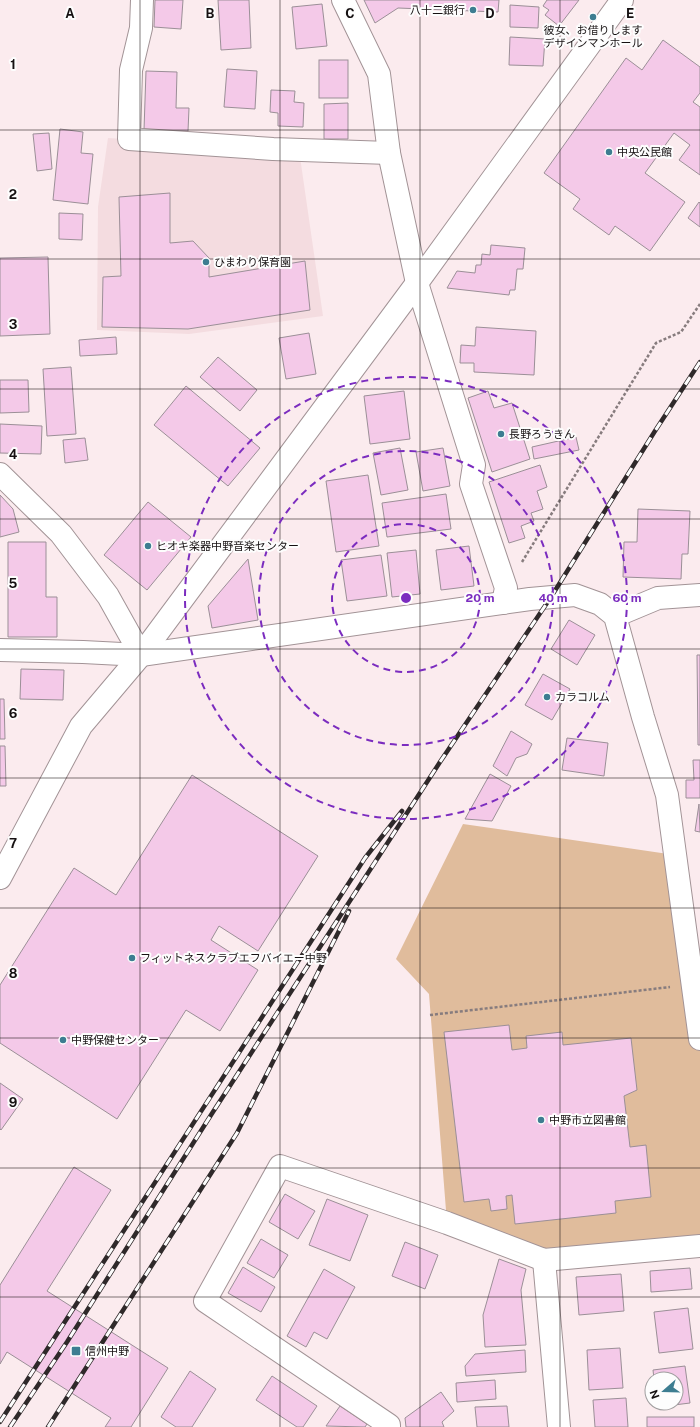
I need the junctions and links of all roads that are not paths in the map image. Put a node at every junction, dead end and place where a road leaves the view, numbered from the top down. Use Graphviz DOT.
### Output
graph roads {
  1 [pos="142,0"];
  2 [pos="343,0"];
  3 [pos="622,0"];
  4 [pos="389,153"];
  5 [pos="417,283"];
  6 [pos="0,474"];
  7 [pos="505,595"];
  8 [pos="700,595"];
  9 [pos="615,616"];
  10 [pos="0,650"];
  11 [pos="140,655"];
  12 [pos="0,878"];
  13 [pos="700,1039"];
  14 [pos="700,1246"];
  15 [pos="544,1260"];
  16 [pos="389,1427"];
  17 [pos="559,1427"];
  1 -- 4 [label="street"];
  2 -- 4 [label="street"];
  3 -- 5 [label="street"];
  4 -- 5 [label="street"];
  5 -- 7 [label="street"];
  5 -- 11 [label="street"];
  6 -- 11 [label="street"];
  7 -- 9 [label="street"];
  7 -- 11 [label="street"];
  8 -- 9 [label="street"];
  9 -- 13 [label="street"];
  10 -- 11 [label="street"];
  11 -- 12 [label="street"];
  14 -- 15 [label="street"];
  15 -- 16 [label="street"];
  15 -- 17 [label="street"];
}
